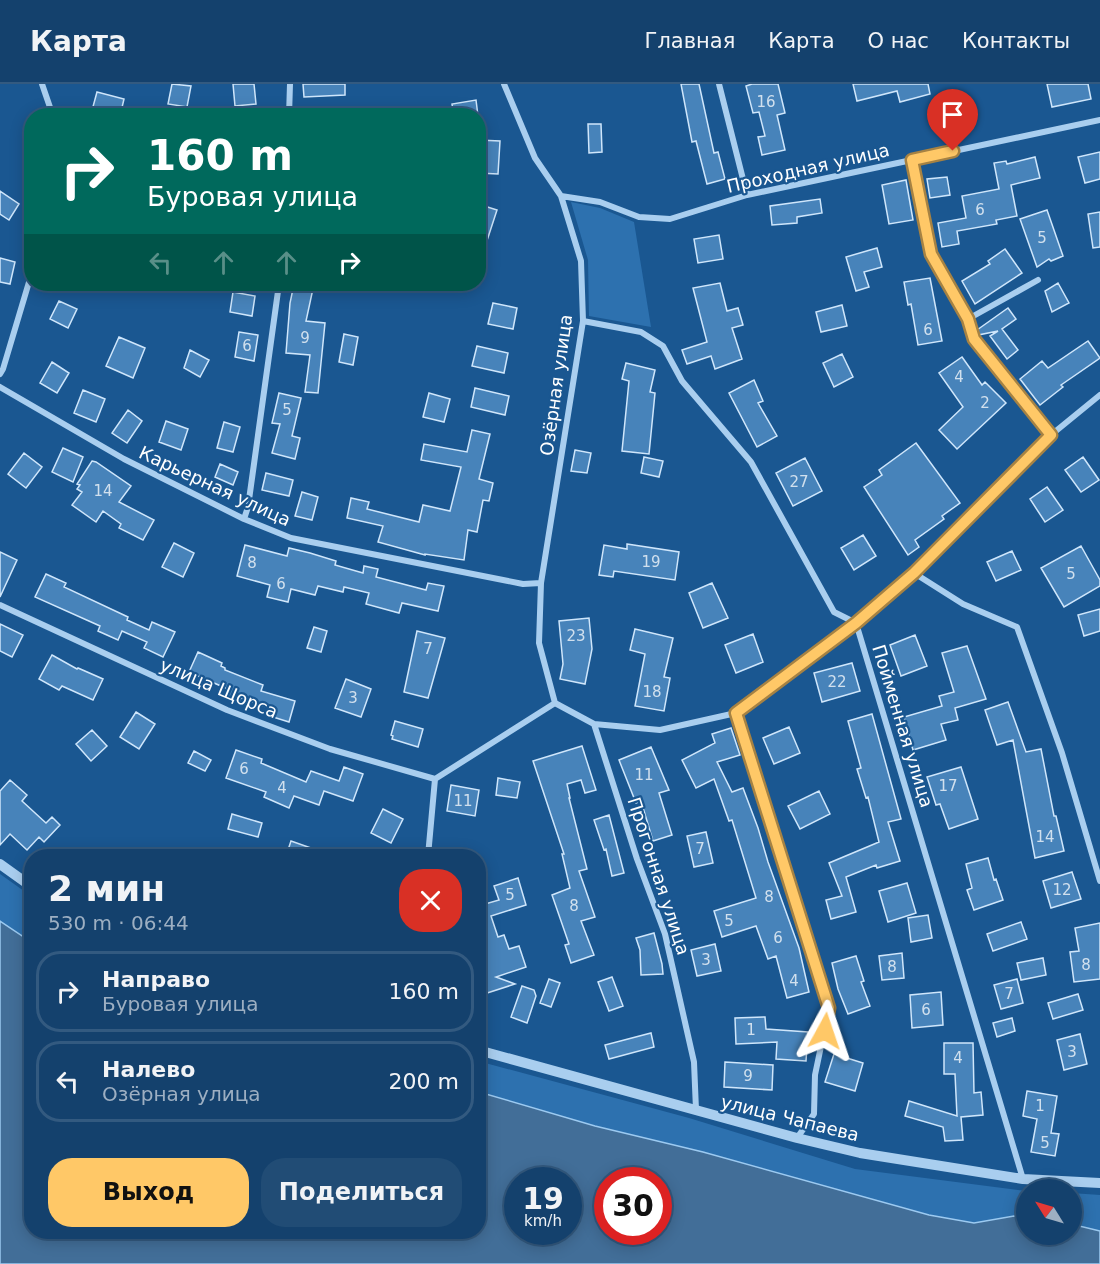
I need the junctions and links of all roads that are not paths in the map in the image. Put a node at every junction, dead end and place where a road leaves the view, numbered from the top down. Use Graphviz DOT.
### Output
graph roads {
  1 [pos="42,84"];
  2 [pos="290,84"];
  3 [pos="504,84"];
  4 [pos="719,84"];
  5 [pos="50,108"];
  6 [pos="290,108"];
  7 [pos="1100,120"];
  8 [pos="912,160"];
  9 [pos="747,195"];
  10 [pos="561,196"];
  11 [pos="1038,280"];
  12 [pos="26,291"];
  13 [pos="278,291"];
  14 [pos="968,319"];
  15 [pos="583,321"];
  16 [pos="0,374"];
  17 [pos="0,387"];
  18 [pos="1100,395"];
  19 [pos="1051,435"];
  20 [pos="244,519"];
  21 [pos="914,573"];
  22 [pos="541,583"];
  23 [pos="0,605"];
  24 [pos="856,623"];
  25 [pos="555,703"];
  26 [pos="736,713"];
  27 [pos="594,724"];
  28 [pos="435,779"];
  29 [pos="429,849"];
  30 [pos="0,864"];
  31 [pos="24,881"];
  32 [pos="1100,881"];
  33 [pos="486,1052"];
  34 [pos="696,1111"];
  35 [pos="797,1138"];
  36 [pos="1023,1179"];
  37 [pos="1082,1182"];
  38 [pos="1100,1183"];
  1 -- 5 [label="street"];
  2 -- 6 [label="street"];
  3 -- 10 [label="street, Озёрная улица"];
  4 -- 9 [label="street"];
  7 -- 8 [label="street, Проходная улица"];
  8 -- 9 [label="street, Проходная улица"];
  8 -- 14 [label="street"];
  9 -- 10 [label="street, Проходная улица"];
  10 -- 15 [label="street, Озёрная улица"];
  11 -- 14 [label="street"];
  12 -- 16 [label="street"];
  13 -- 20 [label="street"];
  14 -- 19 [label="street"];
  15 -- 22 [label="street, Озёрная улица"];
  15 -- 24 [label="street"];
  17 -- 20 [label="street, Карьерная улица"];
  18 -- 19 [label="street"];
  19 -- 21 [label="street"];
  20 -- 22 [label="street, Карьерная улица"];
  21 -- 24 [label="street"];
  21 -- 32 [label="street"];
  22 -- 25 [label="street, Озёрная улица"];
  23 -- 28 [label="street, улица Щорса"];
  24 -- 26 [label="street"];
  24 -- 36 [label="street, Пойменная улица"];
  25 -- 27 [label="street"];
  25 -- 28 [label="street"];
  26 -- 27 [label="street"];
  26 -- 35 [label="street"];
  27 -- 34 [label="street, Прогонная улица"];
  28 -- 29 [label="street"];
  30 -- 31 [label="street"];
  33 -- 34 [label="street, улица Чапаева"];
  34 -- 35 [label="street, улица Чапаева"];
  35 -- 36 [label="street, улица Чапаева"];
  37 -- 38 [label="street, улица Чапаева"];
}
